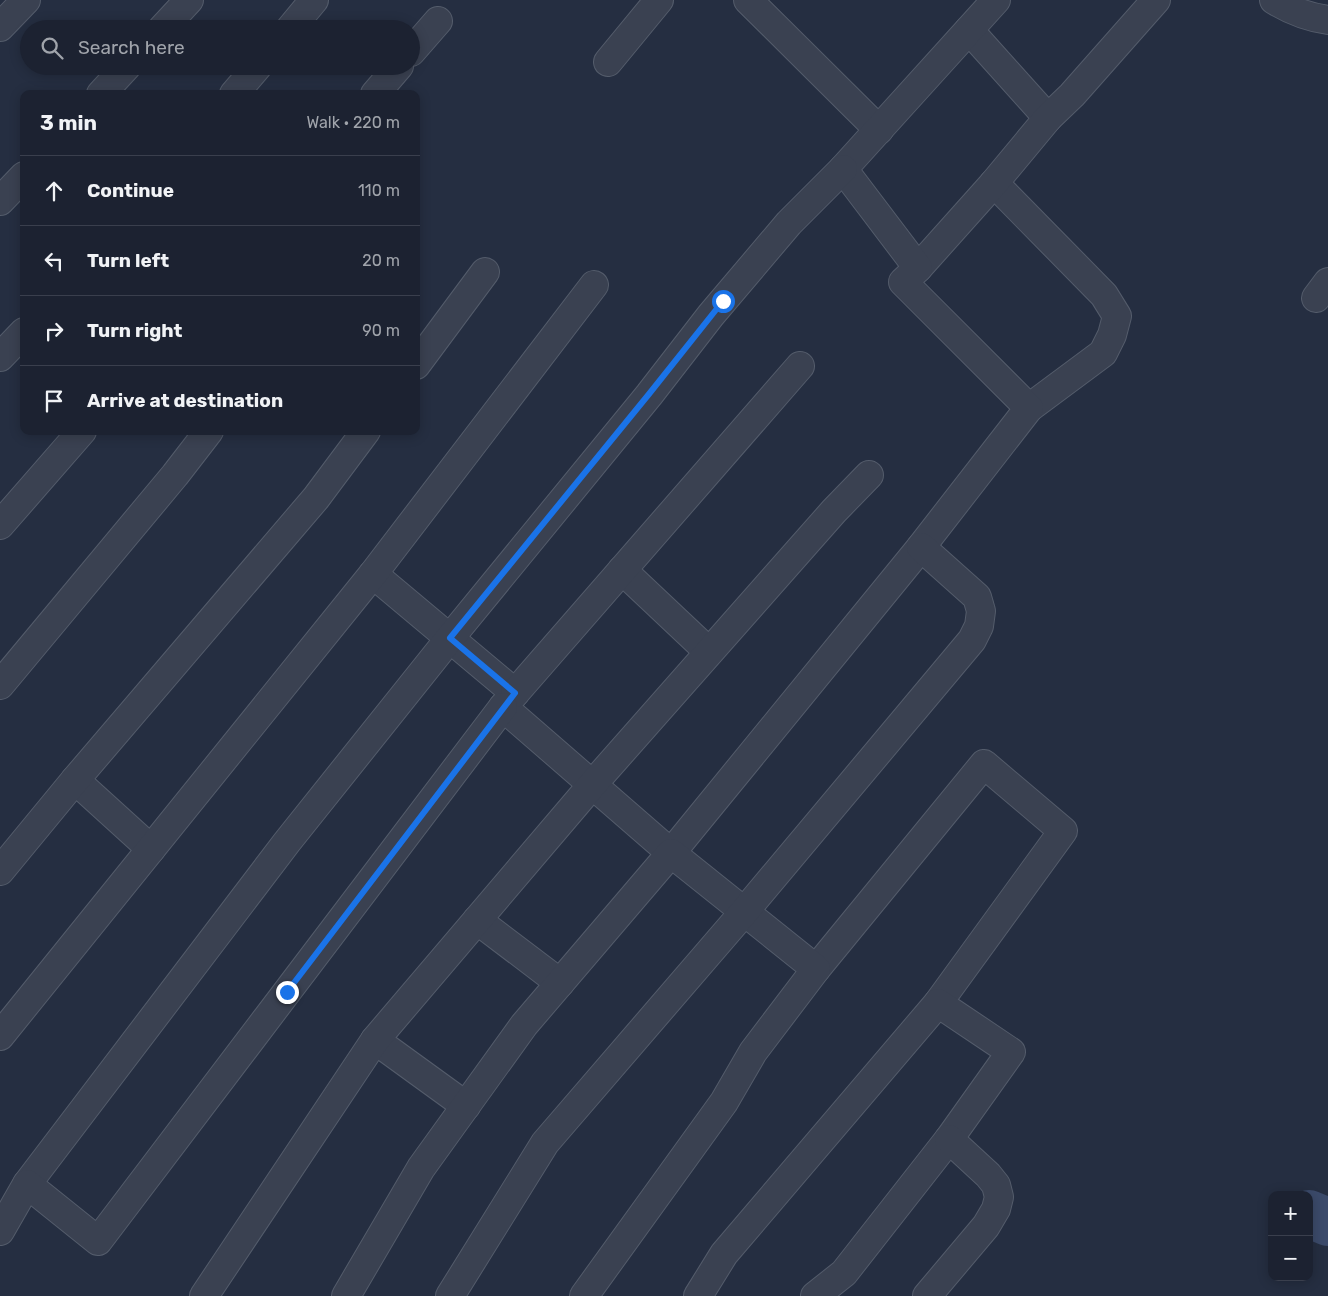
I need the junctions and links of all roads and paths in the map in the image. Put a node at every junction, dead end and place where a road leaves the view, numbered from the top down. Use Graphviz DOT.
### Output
graph roads {
  1 [pos="26,0"];
  2 [pos="189,0"];
  3 [pos="314,0"];
  4 [pos="659,0"];
  5 [pos="748,0"];
  6 [pos="996,0"];
  7 [pos="1156,0"];
  8 [pos="1274,0"];
  9 [pos="170,20"];
  10 [pos="297,20"];
  11 [pos="1328,20"];
  12 [pos="438,21"];
  13 [pos="0,27"];
  14 [pos="969,30"];
  15 [pos="420,42"];
  16 [pos="608,62"];
  17 [pos="119,75"];
  18 [pos="250,75"];
  19 [pos="391,75"];
  20 [pos="105,90"];
  21 [pos="237,90"];
  22 [pos="378,90"];
  23 [pos="1048,118"];
  24 [pos="879,130"];
  25 [pos="843,169"];
  26 [pos="20,180"];
  27 [pos="994,183"];
  28 [pos="0,202"];
  29 [pos="918,268"];
  30 [pos="486,272"];
  31 [pos="594,285"];
  32 [pos="20,336"];
  33 [pos="0,357"];
  34 [pos="420,360"];
  35 [pos="800,366"];
  36 [pos="1029,408"];
  37 [pos="79,435"];
  38 [pos="206,435"];
  39 [pos="363,435"];
  40 [pos="869,475"];
  41 [pos="0,525"];
  42 [pos="921,547"];
  43 [pos="622,570"];
  44 [pos="373,574"];
  45 [pos="450,638"];
  46 [pos="709,652"];
  47 [pos="0,684"];
  48 [pos="509,700"];
  49 [pos="75,780"];
  50 [pos="592,785"];
  51 [pos="151,849"];
  52 [pos="671,852"];
  53 [pos="0,871"];
  54 [pos="744,912"];
  55 [pos="477,920"];
  56 [pos="816,969"];
  57 [pos="560,983"];
  58 [pos="938,1003"];
  59 [pos="0,1036"];
  60 [pos="375,1040"];
  61 [pos="466,1106"];
  62 [pos="949,1139"];
  63 [pos="27,1184"];
  64 [pos="0,1231"];
  65 [pos="204,1296"];
  66 [pos="346,1296"];
  67 [pos="450,1296"];
  68 [pos="584,1296"];
  69 [pos="698,1296"];
  70 [pos="815,1296"];
  71 [pos="927,1296"];
  1 -- 13 [label="street"];
  2 -- 9 [label="street"];
  3 -- 10 [label="street"];
  4 -- 16 [label="street"];
  5 -- 24 [label="street"];
  6 -- 14 [label="street"];
  7 -- 23 [label="street"];
  8 -- 11 [label="street"];
  12 -- 15 [label="street"];
  14 -- 23 [label="street"];
  14 -- 24 [label="street"];
  17 -- 20 [label="street"];
  18 -- 21 [label="street"];
  19 -- 22 [label="street"];
  23 -- 27 [label="street"];
  24 -- 25 [label="street"];
  25 -- 29 [label="street"];
  25 -- 45 [label="street"];
  26 -- 28 [label="street"];
  27 -- 29 [label="street"];
  27 -- 36 [label="street"];
  29 -- 36 [label="street"];
  30 -- 34 [label="street"];
  31 -- 44 [label="street"];
  32 -- 33 [label="street"];
  35 -- 43 [label="street"];
  36 -- 42 [label="street"];
  37 -- 41 [label="street"];
  38 -- 47 [label="street"];
  39 -- 49 [label="street"];
  40 -- 46 [label="street"];
  42 -- 52 [label="street"];
  42 -- 54 [label="street"];
  43 -- 46 [label="street"];
  43 -- 48 [label="street"];
  44 -- 45 [label="street"];
  44 -- 51 [label="street"];
  45 -- 48 [label="street"];
  45 -- 63 [label="street"];
  46 -- 50 [label="street"];
  48 -- 50 [label="street"];
  48 -- 63 [label="street"];
  49 -- 51 [label="street"];
  49 -- 53 [label="street"];
  50 -- 52 [label="street"];
  50 -- 55 [label="street"];
  51 -- 59 [label="street"];
  52 -- 54 [label="street"];
  52 -- 57 [label="street"];
  54 -- 56 [label="street"];
  54 -- 67 [label="street"];
  55 -- 57 [label="street"];
  55 -- 60 [label="street"];
  56 -- 58 [label="street"];
  56 -- 68 [label="street"];
  57 -- 61 [label="street"];
  58 -- 62 [label="street"];
  58 -- 69 [label="street"];
  60 -- 61 [label="street"];
  60 -- 65 [label="street"];
  61 -- 66 [label="street"];
  62 -- 70 [label="street"];
  62 -- 71 [label="street"];
  63 -- 64 [label="street"];
}
